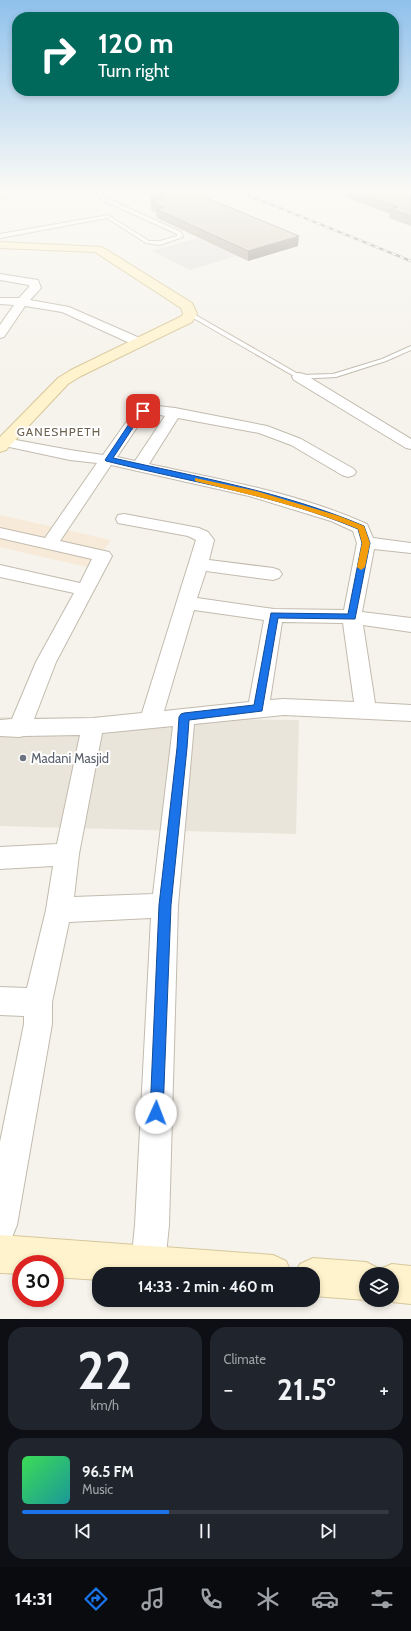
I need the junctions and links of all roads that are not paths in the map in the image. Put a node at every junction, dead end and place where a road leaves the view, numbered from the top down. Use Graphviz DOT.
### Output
graph roads {
  1 [pos="100,251"];
  2 [pos="0,277"];
  3 [pos="0,301"];
  4 [pos="22,302"];
  5 [pos="190,314"];
  6 [pos="0,334"];
  7 [pos="138,342"];
  8 [pos="411,348"];
  9 [pos="299,377"];
  10 [pos="174,412"];
  11 [pos="2,444"];
  12 [pos="411,445"];
  13 [pos="109,460"];
  14 [pos="139,467"];
  15 [pos="348,472"];
  16 [pos="124,519"];
  17 [pos="0,533"];
  18 [pos="366,543"];
  19 [pos="49,544"];
  20 [pos="411,548"];
  21 [pos="199,564"];
  22 [pos="0,571"];
  23 [pos="273,574"];
  24 [pos="85,590"];
  25 [pos="186,603"];
  26 [pos="274,615"];
  27 [pos="352,617"];
  28 [pos="411,625"];
  29 [pos="258,709"];
  30 [pos="366,710"];
  31 [pos="411,712"];
  32 [pos="184,717"];
  33 [pos="150,720"];
  34 [pos="93,726"];
  35 [pos="10,728"];
  36 [pos="67,854"];
  37 [pos="0,858"];
  38 [pos="165,905"];
  39 [pos="59,910"];
  40 [pos="0,1001"];
  41 [pos="38,1002"];
  42 [pos="0,1225"];
  43 [pos="0,1254"];
  44 [pos="148,1264"];
  45 [pos="186,1267"];
  46 [pos="320,1278"];
  47 [pos="359,1280"];
  48 [pos="399,1284"];
  49 [pos="411,1285"];
  1 -- 5 [label="street"];
  2 -- 4 [label="street"];
  3 -- 4 [label="street"];
  4 -- 6 [label="street"];
  4 -- 7 [label="street"];
  5 -- 7 [label="street"];
  5 -- 9 [label="lane"];
  7 -- 11 [label="street"];
  8 -- 9 [label="lane"];
  9 -- 12 [label="street"];
  10 -- 13 [label="street"];
  10 -- 14 [label="street"];
  10 -- 15 [label="street"];
  11 -- 13 [label="street"];
  13 -- 14 [label="street"];
  13 -- 19 [label="street"];
  14 -- 18 [label="street"];
  16 -- 21 [label="street"];
  17 -- 19 [label="street"];
  18 -- 20 [label="street"];
  18 -- 27 [label="street"];
  19 -- 24 [label="street"];
  21 -- 23 [label="street"];
  21 -- 25 [label="street"];
  22 -- 24 [label="street"];
  24 -- 35 [label="street"];
  25 -- 26 [label="street"];
  25 -- 33 [label="street"];
  26 -- 27 [label="street"];
  26 -- 29 [label="street"];
  27 -- 28 [label="street"];
  27 -- 30 [label="street"];
  29 -- 30 [label="street"];
  29 -- 32 [label="street"];
  30 -- 31 [label="street"];
  32 -- 33 [label="street"];
  32 -- 38 [label="street"];
  33 -- 34 [label="street"];
  34 -- 35 [label="street"];
  34 -- 36 [label="street"];
  36 -- 37 [label="street"];
  36 -- 39 [label="street"];
  38 -- 39 [label="street"];
  38 -- 44 [label="street"];
  39 -- 41 [label="street"];
  40 -- 41 [label="street"];
  41 -- 42 [label="street"];
  43 -- 44 [label="street"];
  44 -- 45 [label="street"];
  46 -- 47 [label="street"];
  48 -- 49 [label="street"];
}
